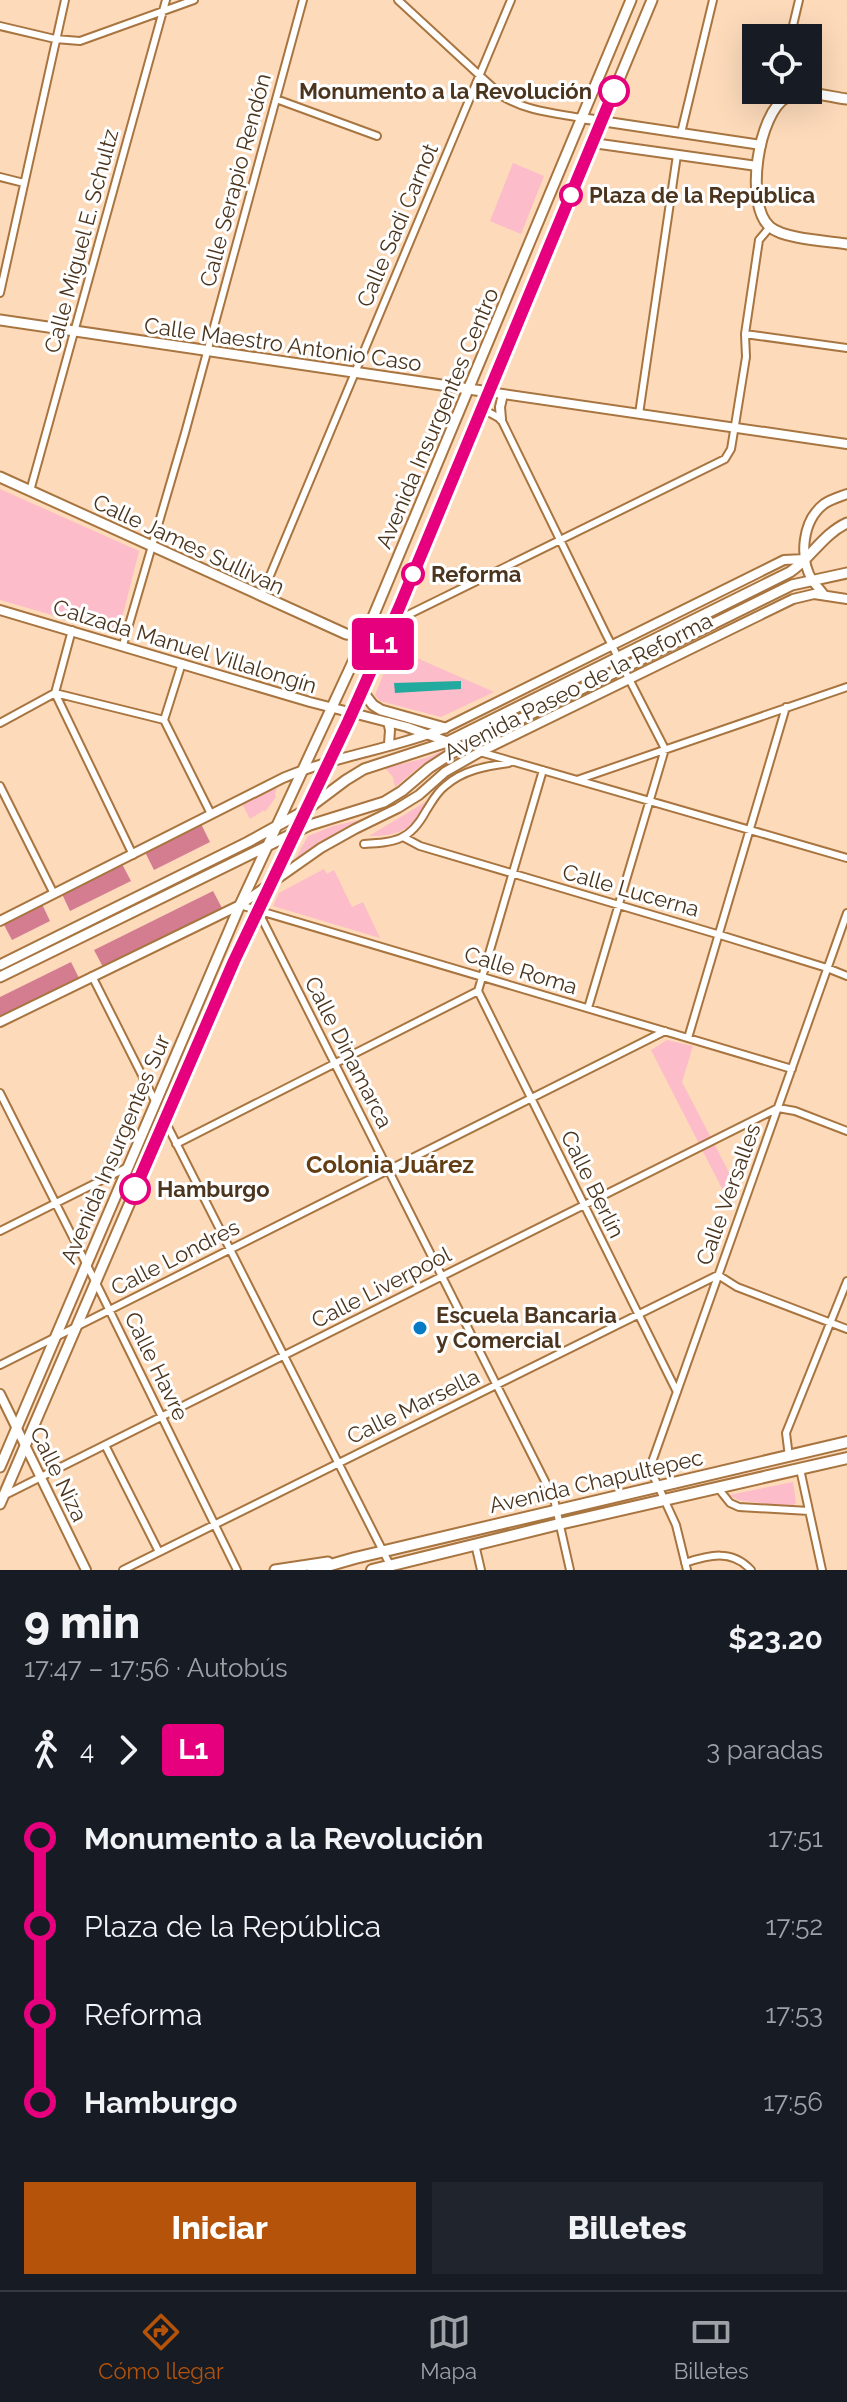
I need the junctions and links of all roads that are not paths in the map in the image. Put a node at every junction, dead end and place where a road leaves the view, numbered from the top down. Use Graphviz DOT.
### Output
graph roads {
  1 [pos="65,0"];
  2 [pos="166,0"];
  3 [pos="194,0"];
  4 [pos="303,0"];
  5 [pos="398,0"];
  6 [pos="511,0"];
  7 [pos="631,0"];
  8 [pos="652,0"];
  9 [pos="713,0"];
  10 [pos="799,0"];
  11 [pos="163,11"];
  12 [pos="793,24"];
  13 [pos="0,26"];
  14 [pos="55,39"];
  15 [pos="480,75"];
  16 [pos="822,96"];
  17 [pos="276,99"];
  18 [pos="847,99"];
  19 [pos="778,104"];
  20 [pos="581,118"];
  21 [pos="601,121"];
  22 [pos="681,133"];
  23 [pos="377,136"];
  24 [pos="593,143"];
  25 [pos="761,145"];
  26 [pos="677,155"];
  27 [pos="757,166"];
  28 [pos="0,177"];
  29 [pos="24,183"];
  30 [pos="770,227"];
  31 [pos="847,244"];
  32 [pos="0,293"];
  33 [pos="509,293"];
  34 [pos="527,301"];
  35 [pos="0,320"];
  36 [pos="75,332"];
  37 [pos="745,334"];
  38 [pos="847,348"];
  39 [pos="207,352"];
  40 [pos="355,372"];
  41 [pos="469,389"];
  42 [pos="489,392"];
  43 [pos="503,394"];
  44 [pos="481,412"];
  45 [pos="639,414"];
  46 [pos="501,419"];
  47 [pos="735,428"];
  48 [pos="847,444"];
  49 [pos="0,477"];
  50 [pos="30,491"];
  51 [pos="847,494"];
  52 [pos="847,523"];
  53 [pos="561,539"];
  54 [pos="152,547"];
  55 [pos="805,559"];
  56 [pos="847,573"];
  57 [pos="812,579"];
  58 [pos="824,595"];
  59 [pos="261,597"];
  60 [pos="847,599"];
  61 [pos="0,610"];
  62 [pos="392,622"];
  63 [pos="72,630"];
  64 [pos="365,636"];
  65 [pos="123,645"];
  66 [pos="612,645"];
  67 [pos="618,656"];
  68 [pos="182,663"];
  69 [pos="624,668"];
  70 [pos="631,680"];
  71 [pos="847,687"];
  72 [pos="362,691"];
  73 [pos="55,693"];
  74 [pos="786,707"];
  75 [pos="332,708"];
  76 [pos="353,712"];
  77 [pos="164,720"];
  78 [pos="388,722"];
  79 [pos="0,723"];
  80 [pos="445,728"];
  81 [pos="428,735"];
  82 [pos="447,742"];
  83 [pos="389,744"];
  84 [pos="463,747"];
  85 [pos="665,749"];
  86 [pos="480,752"];
  87 [pos="329,762"];
  88 [pos="513,762"];
  89 [pos="304,770"];
  90 [pos="543,770"];
  91 [pos="577,780"];
  92 [pos="0,786"];
  93 [pos="650,801"];
  94 [pos="306,810"];
  95 [pos="211,814"];
  96 [pos="277,826"];
  97 [pos="751,830"];
  98 [pos="296,832"];
  99 [pos="405,838"];
  100 [pos="364,844"];
  101 [pos="267,846"];
  102 [pos="133,855"];
  103 [pos="847,858"];
  104 [pos="513,874"];
  105 [pos="271,884"];
  106 [pos="54,894"];
  107 [pos="240,905"];
  108 [pos="618,905"];
  109 [pos="258,911"];
  110 [pos="847,913"];
  111 [pos="0,921"];
  112 [pos="720,935"];
  113 [pos="0,965"];
  114 [pos="827,968"];
  115 [pos="92,976"];
  116 [pos="847,976"];
  117 [pos="0,977"];
  118 [pos="483,977"];
  119 [pos="478,991"];
  120 [pos="588,1008"];
  121 [pos="0,1022"];
  122 [pos="665,1031"];
  123 [pos="688,1038"];
  124 [pos="335,1064"];
  125 [pos="792,1069"];
  126 [pos="0,1093"];
  127 [pos="531,1099"];
  128 [pos="155,1101"];
  129 [pos="778,1108"];
  130 [pos="165,1121"];
  131 [pos="847,1131"];
  132 [pos="176,1144"];
  133 [pos="126,1168"];
  134 [pos="388,1171"];
  135 [pos="55,1203"];
  136 [pos="584,1205"];
  137 [pos="0,1231"];
  138 [pos="229,1250"];
  139 [pos="85,1263"];
  140 [pos="718,1275"];
  141 [pos="442,1277"];
  142 [pos="95,1281"];
  143 [pos="847,1281"];
  144 [pos="110,1310"];
  145 [pos="638,1314"];
  146 [pos="830,1323"];
  147 [pos="74,1328"];
  148 [pos="847,1329"];
  149 [pos="56,1337"];
  150 [pos="282,1357"];
  151 [pos="0,1365"];
  152 [pos="496,1385"];
  153 [pos="677,1392"];
  154 [pos="0,1394"];
  155 [pos="162,1417"];
  156 [pos="17,1428"];
  157 [pos="847,1442"];
  158 [pos="25,1445"];
  159 [pos="105,1445"];
  160 [pos="789,1457"];
  161 [pos="847,1458"];
  162 [pos="337,1464"];
  163 [pos="0,1467"];
  164 [pos="800,1469"];
  165 [pos="41,1477"];
  166 [pos="659,1486"];
  167 [pos="718,1488"];
  168 [pos="1,1499"];
  169 [pos="665,1499"];
  170 [pos="555,1510"];
  171 [pos="809,1511"];
  172 [pos="559,1524"];
  173 [pos="214,1525"];
  174 [pos="475,1544"];
  175 [pos="159,1552"];
  176 [pos="382,1552"];
  177 [pos="355,1558"];
  178 [pos="686,1566"];
  179 [pos="391,1568"];
  180 [pos="86,1570"];
  181 [pos="123,1570"];
  182 [pos="237,1570"];
  183 [pos="275,1570"];
  184 [pos="313,1570"];
  185 [pos="372,1570"];
  186 [pos="481,1570"];
  187 [pos="570,1570"];
  188 [pos="751,1570"];
  189 [pos="822,1570"];
  1 -- 14 [label="street"];
  2 -- 11 [label="street, Calle Miguel E. Schultz"];
  3 -- 11 [label="street"];
  4 -- 17 [label="street, Calle Serapio Rendón"];
  5 -- 15 [label="street"];
  6 -- 15 [label="street, Calle Sadi Carnot"];
  7 -- 20 [label="main road, Avenida Insurgentes Centro"];
  8 -- 21 [label="main road, Avenida Insurgentes Centro"];
  9 -- 22 [label="street"];
  10 -- 12 [label="street"];
  11 -- 14 [label="street"];
  11 -- 36 [label="street, Calle Miguel E. Schultz"];
  13 -- 14 [label="street"];
  14 -- 29 [label="street"];
  15 -- 20 [label="street"];
  15 -- 40 [label="street, Calle Sadi Carnot"];
  16 -- 18 [label="main road"];
  17 -- 23 [label="street"];
  17 -- 39 [label="street, Calle Serapio Rendón"];
  19 -- 25 [label="main road"];
  20 -- 21 [label="street"];
  20 -- 33 [label="main road, Avenida Insurgentes Centro"];
  21 -- 22 [label="street"];
  21 -- 24 [label="main road, Avenida Insurgentes Centro"];
  22 -- 25 [label="street"];
  24 -- 26 [label="street"];
  24 -- 34 [label="main road, Avenida Insurgentes Centro"];
  25 -- 27 [label="main road"];
  26 -- 27 [label="street"];
  26 -- 45 [label="street"];
  27 -- 30 [label="main road"];
  28 -- 29 [label="street"];
  29 -- 32 [label="street"];
  30 -- 31 [label="main road"];
  30 -- 37 [label="street"];
  33 -- 34 [label="main road"];
  33 -- 41 [label="main road, Avenida Insurgentes Centro"];
  34 -- 42 [label="main road, Avenida Insurgentes Centro"];
  35 -- 36 [label="main road, Calle Maestro Antonio Caso"];
  36 -- 39 [label="main road, Calle Maestro Antonio Caso"];
  36 -- 50 [label="street, Calle Miguel E. Schultz"];
  37 -- 38 [label="street"];
  37 -- 47 [label="street"];
  39 -- 40 [label="main road, Calle Maestro Antonio Caso"];
  39 -- 54 [label="street, Calle Serapio Rendón"];
  40 -- 41 [label="main road, Calle Maestro Antonio Caso"];
  40 -- 59 [label="street, Calle Sadi Carnot"];
  41 -- 42 [label="main road, Calle Maestro Antonio Caso"];
  41 -- 64 [label="main road, Avenida Insurgentes Centro"];
  42 -- 43 [label="street, Calle Maestro Antonio Caso"];
  42 -- 44 [label="main road, Avenida Insurgentes Centro"];
  43 -- 45 [label="street, Calle Maestro Antonio Caso"];
  43 -- 46 [label="street"];
  44 -- 46 [label="street"];
  44 -- 62 [label="main road, Avenida Insurgentes Centro"];
  45 -- 47 [label="street, Calle Maestro Antonio Caso"];
  46 -- 53 [label="street"];
  47 -- 48 [label="street, Calle Maestro Antonio Caso"];
  47 -- 53 [label="street"];
  49 -- 50 [label="main road, Calle James Sullivan"];
  50 -- 54 [label="main road, Calle James Sullivan"];
  51 -- 55 [label="street"];
  52 -- 55 [label="main road, Avenida Paseo de la Reforma"];
  53 -- 62 [label="street"];
  53 -- 66 [label="street"];
  54 -- 59 [label="main road, Calle James Sullivan"];
  54 -- 65 [label="street, Calle Serapio Rendón"];
  55 -- 57 [label="street"];
  55 -- 66 [label="street, Avenida Paseo de la Reforma"];
  55 -- 67 [label="main road, Avenida Paseo de la Reforma"];
  56 -- 57 [label="main road, Avenida Paseo de la Reforma"];
  57 -- 58 [label="street"];
  57 -- 69 [label="main road, Avenida Paseo de la Reforma"];
  58 -- 60 [label="street, Avenida Paseo de la Reforma"];
  58 -- 70 [label="street, Avenida Paseo de la Reforma"];
  59 -- 64 [label="main road, Calle James Sullivan"];
  61 -- 63 [label="street, Calzada Manuel Villalongín"];
  62 -- 64 [label="street"];
  62 -- 72 [label="main road, Avenida Insurgentes Centro"];
  63 -- 65 [label="street, Calzada Manuel Villalongín"];
  63 -- 73 [label="street"];
  64 -- 75 [label="main road, Avenida Insurgentes Centro"];
  65 -- 68 [label="street, Calzada Manuel Villalongín"];
  66 -- 67 [label="street"];
  66 -- 80 [label="street, Avenida Paseo de la Reforma"];
  67 -- 69 [label="street"];
  67 -- 82 [label="main road, Avenida Paseo de la Reforma"];
  68 -- 75 [label="street, Calzada Manuel Villalongín"];
  68 -- 77 [label="street"];
  69 -- 70 [label="street"];
  69 -- 84 [label="main road, Avenida Paseo de la Reforma"];
  70 -- 85 [label="street"];
  70 -- 86 [label="street, Avenida Paseo de la Reforma"];
  71 -- 74 [label="street"];
  72 -- 76 [label="main road, Avenida Insurgentes Centro"];
  72 -- 80 [label="main road"];
  73 -- 77 [label="street"];
  73 -- 79 [label="street"];
  73 -- 102 [label="street"];
  74 -- 85 [label="street"];
  74 -- 97 [label="street"];
  75 -- 76 [label="street, Calzada Manuel Villalongín"];
  75 -- 89 [label="main road, Avenida Insurgentes Centro"];
  76 -- 78 [label="street, Calzada Manuel Villalongín"];
  76 -- 87 [label="main road, Avenida Insurgentes Centro"];
  77 -- 95 [label="street"];
  78 -- 81 [label="street, Calzada Manuel Villalongín"];
  78 -- 83 [label="street"];
  80 -- 81 [label="street, Avenida Paseo de la Reforma"];
  81 -- 82 [label="street, Calzada Manuel Villalongín"];
  81 -- 83 [label="street, Avenida Paseo de la Reforma"];
  82 -- 84 [label="street, Calzada Manuel Villalongín"];
  82 -- 94 [label="main road, Avenida Paseo de la Reforma"];
  83 -- 87 [label="street, Avenida Paseo de la Reforma"];
  84 -- 86 [label="street, Calzada Manuel Villalongín"];
  84 -- 98 [label="main road, Avenida Paseo de la Reforma"];
  85 -- 91 [label="street"];
  85 -- 93 [label="street"];
  86 -- 88 [label="street, Calzada Manuel Villalongín"];
  86 -- 105 [label="street, Avenida Paseo de la Reforma"];
  87 -- 89 [label="street, Avenida Paseo de la Reforma"];
  87 -- 94 [label="main road, Avenida Insurgentes Centro"];
  88 -- 90 [label="street, Calzada Manuel Villalongín"];
  88 -- 99 [label="street, Avenida Paseo de la Reforma"];
  89 -- 95 [label="street, Avenida Paseo de la Reforma"];
  89 -- 96 [label="main road, Avenida Insurgentes Centro"];
  90 -- 91 [label="street, Calzada Manuel Villalongín"];
  90 -- 104 [label="street"];
  91 -- 93 [label="street, Calzada Manuel Villalongín"];
  92 -- 106 [label="street"];
  93 -- 97 [label="street, Calzada Manuel Villalongín"];
  93 -- 108 [label="street"];
  94 -- 96 [label="main road, Avenida Paseo de la Reforma"];
  94 -- 98 [label="main road, Avenida Insurgentes Centro"];
  95 -- 102 [label="street, Avenida Paseo de la Reforma"];
  96 -- 101 [label="main road, Avenida Insurgentes Centro"];
  96 -- 113 [label="main road, Avenida Paseo de la Reforma"];
  97 -- 103 [label="street, Calzada Manuel Villalongín"];
  97 -- 112 [label="street"];
  98 -- 101 [label="main road, Avenida Paseo de la Reforma"];
  98 -- 105 [label="main road, Avenida Insurgentes Sur"];
  99 -- 100 [label="street"];
  99 -- 104 [label="street, Calle Lucerna"];
  101 -- 107 [label="main road, Avenida Insurgentes Sur"];
  101 -- 117 [label="main road, Avenida Paseo de la Reforma"];
  102 -- 106 [label="street, Avenida Paseo de la Reforma"];
  104 -- 108 [label="street, Calle Lucerna"];
  104 -- 118 [label="street"];
  105 -- 107 [label="street, Avenida Paseo de la Reforma"];
  105 -- 109 [label="main road, Avenida Insurgentes Sur"];
  106 -- 111 [label="street, Avenida Paseo de la Reforma"];
  107 -- 109 [label="street, Calle Roma"];
  107 -- 115 [label="street, Avenida Paseo de la Reforma"];
  107 -- 128 [label="main road, Avenida Insurgentes Sur"];
  108 -- 112 [label="street, Calle Lucerna"];
  108 -- 120 [label="street"];
  109 -- 118 [label="street, Calle Roma"];
  109 -- 124 [label="street, Calle Dinamarca"];
  109 -- 130 [label="main road, Avenida Insurgentes Sur"];
  110 -- 114 [label="street, Calle Versalles"];
  112 -- 114 [label="street, Calle Lucerna"];
  112 -- 123 [label="street"];
  114 -- 116 [label="street, Calle Lucerna"];
  114 -- 125 [label="street, Calle Versalles"];
  115 -- 121 [label="street, Avenida Paseo de la Reforma"];
  115 -- 128 [label="street"];
  118 -- 119 [label="street"];
  118 -- 120 [label="street, Calle Roma"];
  119 -- 124 [label="street"];
  119 -- 127 [label="street, Calle Berlín"];
  120 -- 122 [label="street, Calle Roma"];
  122 -- 123 [label="street, Calle Roma"];
  122 -- 127 [label="street, Calle Londres"];
  123 -- 125 [label="street, Calle Roma"];
  124 -- 132 [label="street"];
  124 -- 134 [label="street, Calle Dinamarca"];
  125 -- 129 [label="street, Calle Versalles"];
  126 -- 135 [label="street, Calle Havre"];
  127 -- 134 [label="street, Calle Londres"];
  127 -- 136 [label="street, Calle Berlín"];
  128 -- 133 [label="main road, Avenida Insurgentes Sur"];
  129 -- 131 [label="street"];
  129 -- 136 [label="street, Calle Liverpool"];
  129 -- 140 [label="street, Calle Versalles"];
  130 -- 132 [label="street"];
  130 -- 142 [label="main road, Avenida Insurgentes Sur"];
  132 -- 138 [label="street"];
  133 -- 135 [label="street"];
  133 -- 139 [label="main road, Avenida Insurgentes Sur"];
  134 -- 138 [label="street, Calle Londres"];
  134 -- 141 [label="street, Calle Dinamarca"];
  135 -- 137 [label="street"];
  135 -- 139 [label="street, Calle Havre"];
  136 -- 141 [label="street, Calle Liverpool"];
  136 -- 145 [label="street, Calle Berlín"];
  138 -- 144 [label="street, Calle Londres"];
  138 -- 150 [label="street"];
  139 -- 142 [label="street, Calle Havre"];
  139 -- 149 [label="main road, Avenida Insurgentes Sur"];
  140 -- 145 [label="street, Calle Marsella"];
  140 -- 146 [label="street"];
  140 -- 153 [label="street, Calle Versalles"];
  141 -- 150 [label="street, Calle Liverpool"];
  141 -- 152 [label="street, Calle Dinamarca"];
  142 -- 144 [label="street, Calle Havre"];
  142 -- 147 [label="main road, Avenida Insurgentes Sur"];
  143 -- 146 [label="street"];
  144 -- 147 [label="street, Calle Londres"];
  144 -- 155 [label="street, Calle Havre"];
  145 -- 152 [label="street, Calle Marsella"];
  145 -- 153 [label="street, Calle Berlín"];
  146 -- 148 [label="street"];
  146 -- 160 [label="street"];
  147 -- 149 [label="street, Calle Londres"];
  147 -- 158 [label="main road, Avenida Insurgentes Sur"];
  149 -- 151 [label="street, Calle Londres"];
  149 -- 156 [label="main road, Avenida Insurgentes Sur"];
  150 -- 155 [label="street, Calle Liverpool"];
  150 -- 162 [label="street"];
  152 -- 162 [label="street, Calle Marsella"];
  152 -- 170 [label="street, Calle Dinamarca"];
  153 -- 166 [label="street, Calle Versalles"];
  154 -- 156 [label="street, Calle Niza"];
  155 -- 159 [label="street, Calle Liverpool"];
  155 -- 173 [label="street, Calle Havre"];
  156 -- 158 [label="street, Calle Niza"];
  156 -- 163 [label="main road, Avenida Insurgentes Sur"];
  157 -- 160 [label="main road, Avenida Chapultepec"];
  158 -- 165 [label="street, Calle Niza"];
  158 -- 168 [label="main road, Avenida Insurgentes Sur"];
  159 -- 165 [label="street, Calle Liverpool"];
  159 -- 175 [label="street"];
  160 -- 166 [label="main road, Avenida Chapultepec"];
  161 -- 164 [label="main road, Avenida Chapultepec"];
  162 -- 173 [label="street, Calle Marsella"];
  162 -- 176 [label="street"];
  164 -- 167 [label="main road, Avenida Chapultepec"];
  164 -- 171 [label="street"];
  165 -- 168 [label="street, Calle Liverpool"];
  165 -- 180 [label="street, Calle Niza"];
  166 -- 169 [label="street"];
  166 -- 170 [label="main road, Avenida Chapultepec"];
  167 -- 169 [label="main road, Avenida Chapultepec"];
  167 -- 171 [label="street"];
  169 -- 172 [label="main road, Avenida Chapultepec"];
  169 -- 178 [label="street"];
  170 -- 172 [label="street, Calle Dinamarca"];
  170 -- 176 [label="main road, Avenida Chapultepec"];
  171 -- 189 [label="street"];
  172 -- 174 [label="main road, Avenida Chapultepec"];
  172 -- 187 [label="street, Calle Dinamarca"];
  173 -- 175 [label="street, Calle Marsella"];
  173 -- 182 [label="street, Calle Havre"];
  174 -- 179 [label="main road, Avenida Chapultepec"];
  174 -- 186 [label="street"];
  175 -- 181 [label="street, Calle Marsella"];
  176 -- 177 [label="main road, Avenida Chapultepec"];
  176 -- 179 [label="street"];
  177 -- 183 [label="main road, Avenida Chapultepec"];
  177 -- 184 [label="main road, Avenida Chapultepec"];
  178 -- 188 [label="street"];
  179 -- 185 [label="main road, Avenida Chapultepec"];
}
